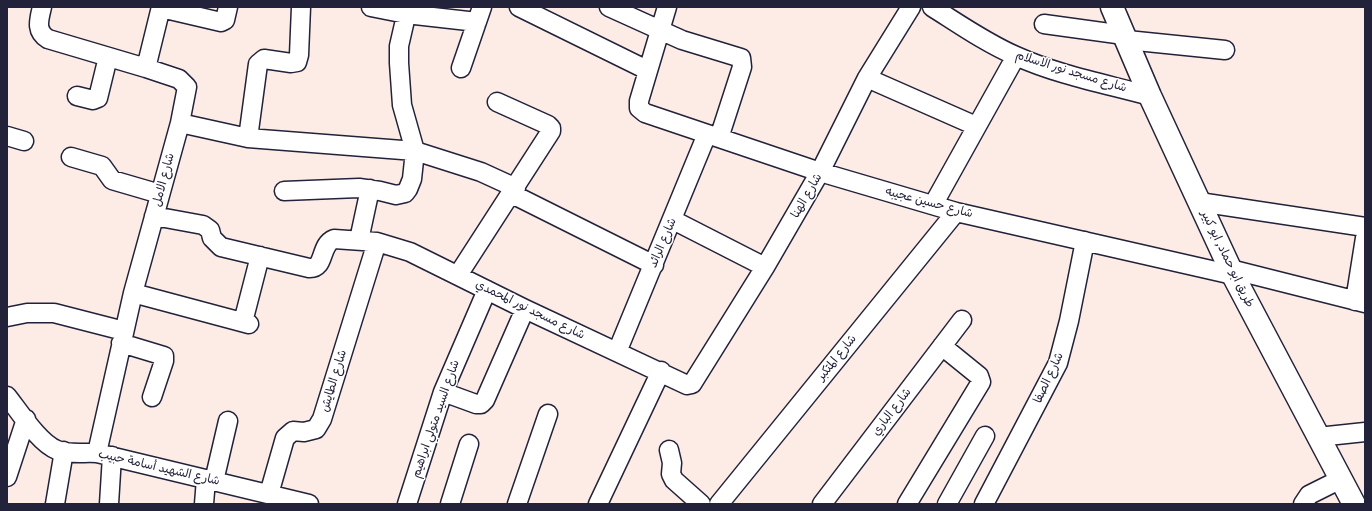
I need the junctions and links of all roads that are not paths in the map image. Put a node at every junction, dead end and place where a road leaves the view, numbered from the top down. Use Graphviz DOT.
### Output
graph roads {
  1 [pos="42,7"];
  2 [pos="228,7"];
  3 [pos="301,7"];
  4 [pos="371,7"];
  5 [pos="519,7"];
  6 [pos="609,7"];
  7 [pos="667,7"];
  8 [pos="911,7"];
  9 [pos="932,7"];
  10 [pos="1112,7"];
  11 [pos="161,8"];
  12 [pos="407,10"];
  13 [pos="480,15"];
  14 [pos="1044,24"];
  15 [pos="659,30"];
  16 [pos="1125,37"];
  17 [pos="1225,50"];
  18 [pos="1016,56"];
  19 [pos="108,57"];
  20 [pos="146,68"];
  21 [pos="461,68"];
  22 [pos="647,70"];
  23 [pos="867,78"];
  24 [pos="78,96"];
  25 [pos="1150,96"];
  26 [pos="497,102"];
  27 [pos="180,123"];
  28 [pos="976,126"];
  29 [pos="7,136"];
  30 [pos="713,136"];
  31 [pos="248,138"];
  32 [pos="24,140"];
  33 [pos="414,151"];
  34 [pos="72,157"];
  35 [pos="820,172"];
  36 [pos="370,189"];
  37 [pos="284,191"];
  38 [pos="514,191"];
  39 [pos="160,194"];
  40 [pos="1199,202"];
  41 [pos="933,205"];
  42 [pos="956,212"];
  43 [pos="154,216"];
  44 [pos="673,220"];
  45 [pos="1365,227"];
  46 [pos="1365,238"];
  47 [pos="368,241"];
  48 [pos="1085,241"];
  49 [pos="260,256"];
  50 [pos="654,265"];
  51 [pos="765,267"];
  52 [pos="1231,272"];
  53 [pos="458,275"];
  54 [pos="487,290"];
  55 [pos="133,294"];
  56 [pos="1360,302"];
  57 [pos="525,309"];
  58 [pos="7,317"];
  59 [pos="962,320"];
  60 [pos="122,337"];
  61 [pos="942,346"];
  62 [pos="617,352"];
  63 [pos="661,371"];
  64 [pos="695,380"];
  65 [pos="443,392"];
  66 [pos="7,396"];
  67 [pos="152,397"];
  68 [pos="548,414"];
  69 [pos="26,419"];
  70 [pos="228,421"];
  71 [pos="1365,432"];
  72 [pos="985,436"];
  73 [pos="1318,437"];
  74 [pos="469,444"];
  75 [pos="669,450"];
  76 [pos="64,451"];
  77 [pos="105,455"];
  78 [pos="9,467"];
  79 [pos="1341,479"];
  80 [pos="210,480"];
  81 [pos="269,494"];
  82 [pos="289,502"];
  83 [pos="55,504"];
  84 [pos="109,504"];
  85 [pos="204,504"];
  86 [pos="309,504"];
  87 [pos="407,504"];
  88 [pos="450,504"];
  89 [pos="517,504"];
  90 [pos="598,504"];
  91 [pos="701,504"];
  92 [pos="719,504"];
  93 [pos="822,504"];
  94 [pos="907,504"];
  95 [pos="948,504"];
  96 [pos="984,504"];
  97 [pos="1302,504"];
  98 [pos="1354,504"];
  1 -- 19 [label="street, شارع الامل"];
  2 -- 11 [label="street"];
  3 -- 31 [label="street"];
  4 -- 12 [label="street"];
  5 -- 22 [label="street"];
  6 -- 15 [label="street"];
  7 -- 15 [label="street"];
  8 -- 23 [label="street, شارع الهنا"];
  9 -- 18 [label="street, شارع مسجد نور الاسلام"];
  10 -- 16 [label="main road, طريق ابو حماد, ابو كبير"];
  11 -- 20 [label="street"];
  12 -- 13 [label="street"];
  12 -- 33 [label="street"];
  13 -- 21 [label="street"];
  14 -- 16 [label="street"];
  15 -- 22 [label="street"];
  15 -- 30 [label="street, شارع الرائد"];
  16 -- 17 [label="street"];
  16 -- 25 [label="main road, طريق ابو حماد, ابو كبير"];
  18 -- 25 [label="street, شارع مسجد نور الاسلام"];
  18 -- 28 [label="street"];
  19 -- 20 [label="street, شارع الامل"];
  19 -- 24 [label="street"];
  20 -- 27 [label="street, شارع الامل"];
  22 -- 30 [label="street, شارع حسين عجيبه"];
  23 -- 28 [label="street"];
  23 -- 35 [label="street, شارع الهنا"];
  25 -- 40 [label="main road, طريق ابو حماد, ابو كبير"];
  26 -- 38 [label="street"];
  27 -- 31 [label="street"];
  27 -- 39 [label="street, شارع الامل"];
  28 -- 41 [label="street"];
  29 -- 32 [label="street"];
  30 -- 35 [label="street, شارع حسين عجيبه"];
  30 -- 44 [label="street, شارع الرائد"];
  31 -- 33 [label="street"];
  33 -- 36 [label="street"];
  33 -- 38 [label="street"];
  34 -- 39 [label="street"];
  35 -- 41 [label="street, شارع حسين عجيبه"];
  35 -- 51 [label="street, شارع الهنا"];
  36 -- 37 [label="street"];
  36 -- 47 [label="street"];
  38 -- 50 [label="street"];
  38 -- 53 [label="street"];
  39 -- 43 [label="street, شارع الامل"];
  40 -- 45 [label="street"];
  40 -- 52 [label="main road, طريق ابو حماد, ابو كبير"];
  41 -- 42 [label="street, شارع حسين عجيبه"];
  42 -- 48 [label="street, شارع حسين عجيبه"];
  42 -- 92 [label="street, شارع المتكبر"];
  43 -- 49 [label="street"];
  43 -- 55 [label="street, شارع الامل"];
  44 -- 50 [label="street, شارع الرائد"];
  44 -- 51 [label="street"];
  46 -- 56 [label="street"];
  47 -- 49 [label="street, شارع مسجد نور المحمدي"];
  47 -- 53 [label="street, شارع مسجد نور المحمدي"];
  47 -- 81 [label="street, شارع الطايش"];
  48 -- 52 [label="street, شارع حسين عجيبه"];
  48 -- 96 [label="street, شارع الصفا"];
  49 -- 55 [label="street"];
  50 -- 62 [label="street, شارع الرائد"];
  51 -- 64 [label="street, شارع الهنا"];
  52 -- 56 [label="street, شارع حسين عجيبه"];
  52 -- 73 [label="main road, طريق ابو حماد, ابو كبير"];
  53 -- 54 [label="street, شارع مسجد نور المحمدي"];
  54 -- 57 [label="street, شارع مسجد نور المحمدي"];
  54 -- 65 [label="street, شارع السيد متولي ابراهيم"];
  55 -- 60 [label="street, شارع الامل"];
  57 -- 62 [label="street, شارع مسجد نور المحمدي"];
  57 -- 65 [label="street"];
  58 -- 60 [label="street"];
  59 -- 61 [label="street, شارع الباري"];
  60 -- 67 [label="street"];
  60 -- 77 [label="street, شارع الامل"];
  61 -- 93 [label="street, شارع الباري"];
  61 -- 94 [label="street"];
  62 -- 63 [label="street, شارع مسجد نور المحمدي"];
  63 -- 64 [label="street, شارع مسجد نور المحمدي"];
  63 -- 90 [label="street"];
  65 -- 87 [label="street, شارع السيد متولي ابراهيم"];
  66 -- 69 [label="street, شارع الشهيد أسامة حبيب"];
  68 -- 89 [label="street"];
  69 -- 76 [label="street, شارع الشهيد أسامة حبيب"];
  69 -- 78 [label="street"];
  70 -- 80 [label="street"];
  71 -- 73 [label="street"];
  72 -- 95 [label="street"];
  73 -- 79 [label="main road, طريق ابو حماد, ابو كبير"];
  74 -- 88 [label="street"];
  75 -- 91 [label="street"];
  76 -- 77 [label="street, شارع الشهيد أسامة حبيب"];
  76 -- 83 [label="street"];
  77 -- 80 [label="street, شارع الشهيد أسامة حبيب"];
  77 -- 84 [label="street, شارع الامل"];
  79 -- 97 [label="street"];
  79 -- 98 [label="main road, طريق ابو حماد, ابو كبير"];
  80 -- 81 [label="street, شارع الشهيد أسامة حبيب"];
  80 -- 85 [label="street"];
  81 -- 82 [label="street, شارع الشهيد أسامة حبيب"];
  82 -- 86 [label="street, شارع الشهيد أسامة حبيب"];
}
